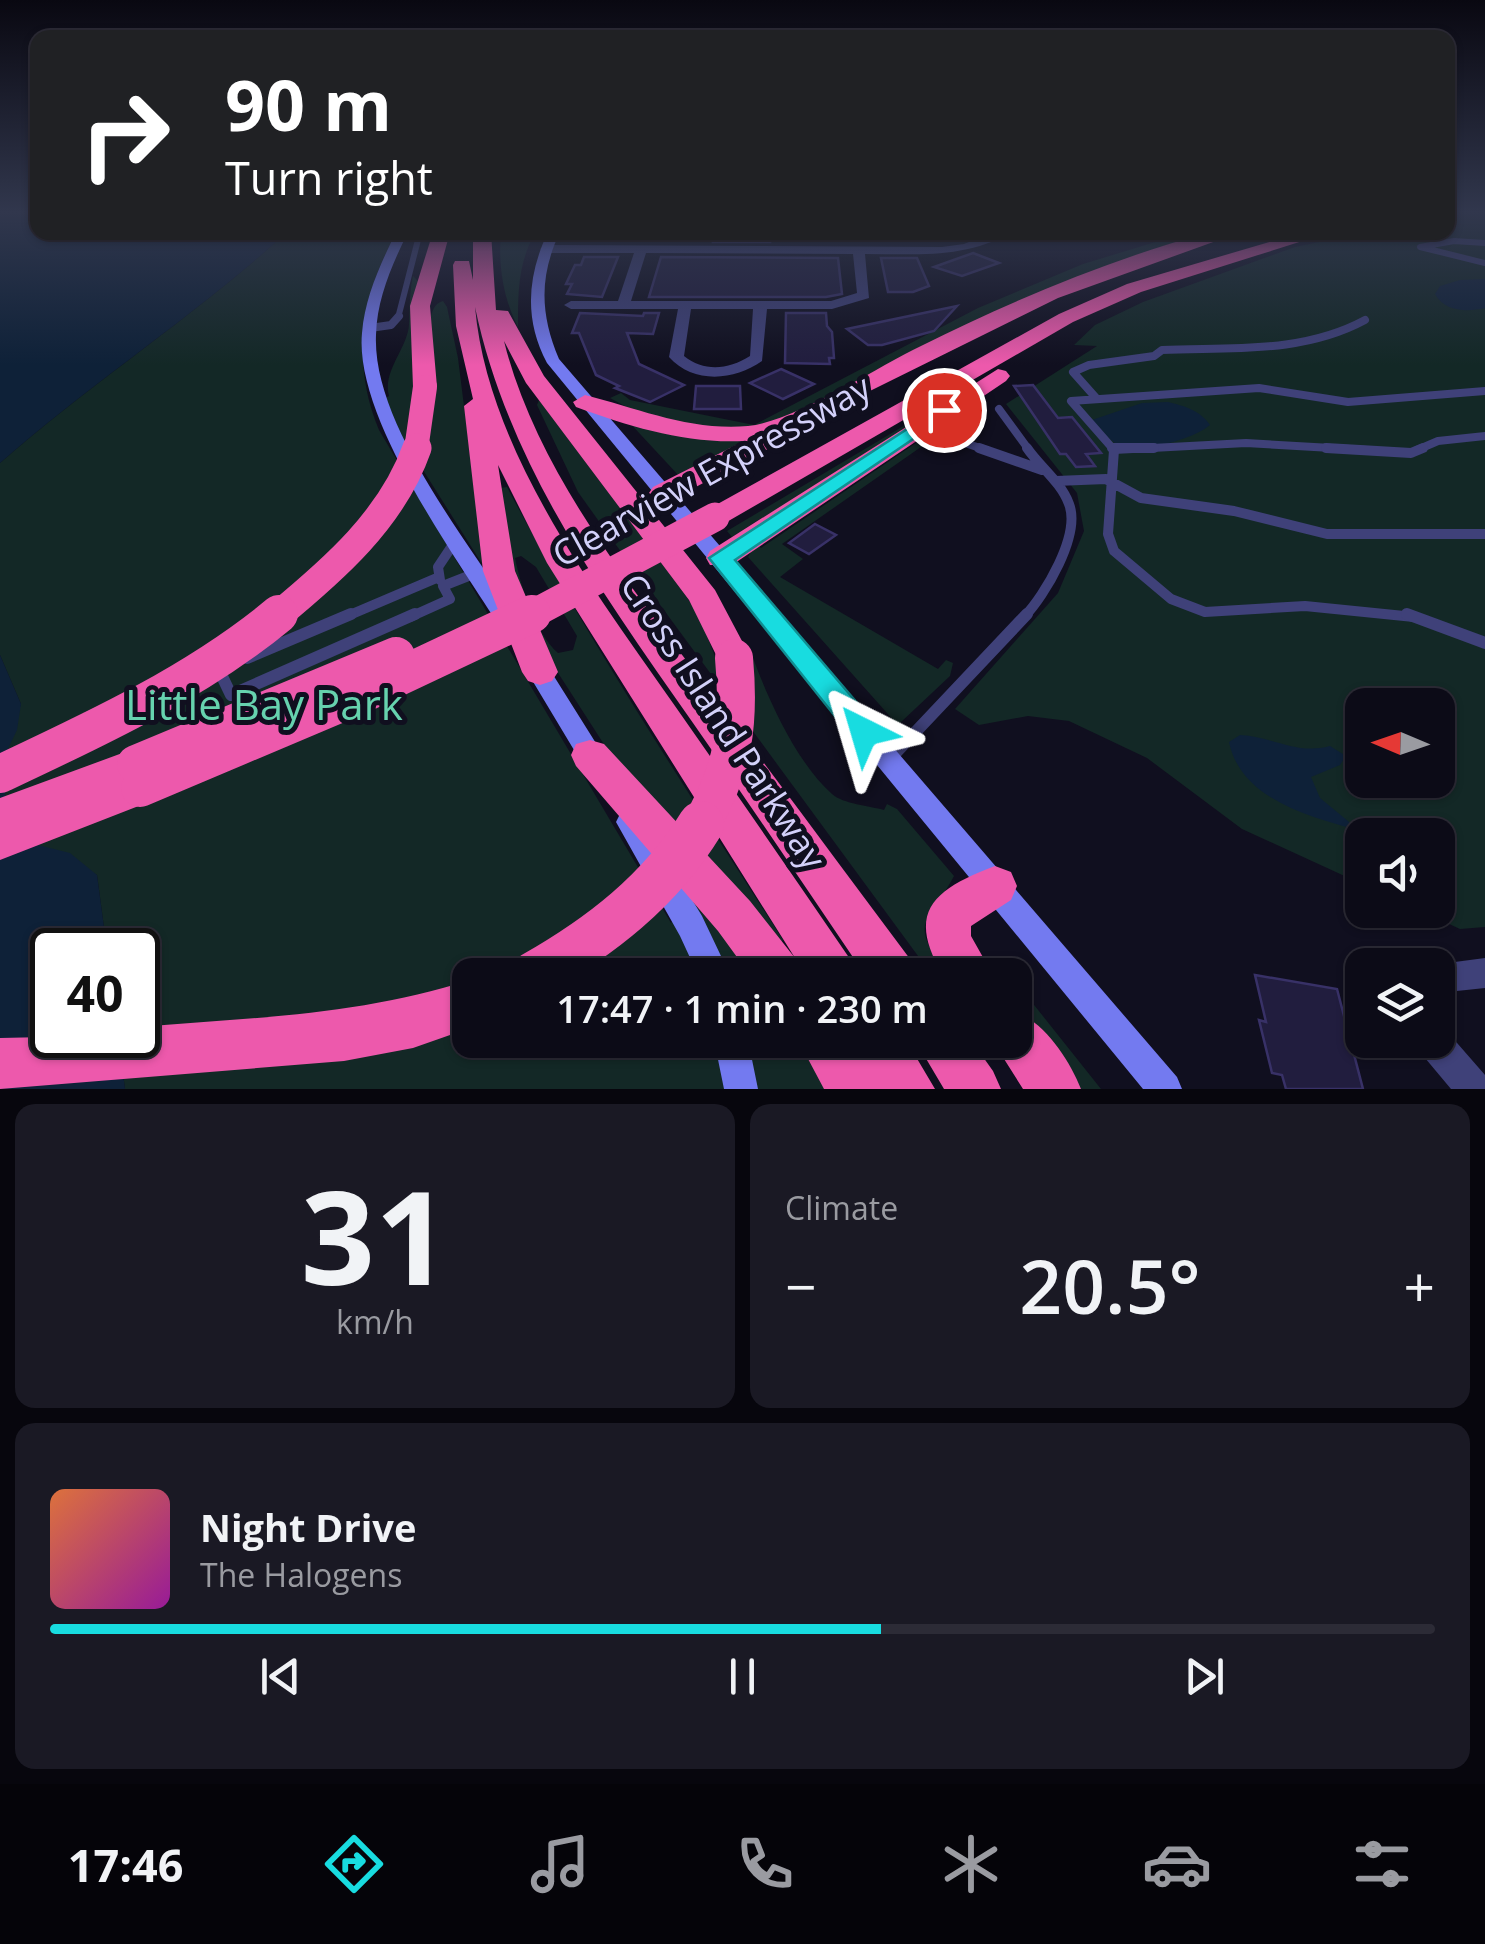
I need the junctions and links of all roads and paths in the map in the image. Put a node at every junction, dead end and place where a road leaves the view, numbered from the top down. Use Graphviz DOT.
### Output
graph roads {
  1 [pos="388,263"];
  2 [pos="412,263"];
  3 [pos="433,263"];
  4 [pos="463,263"];
  5 [pos="481,263"];
  6 [pos="494,263"];
  7 [pos="541,263"];
  8 [pos="637,263"];
  9 [pos="860,263"];
  10 [pos="1137,263"];
  11 [pos="1164,263"];
  12 [pos="1223,263"];
  13 [pos="1168,280"];
  14 [pos="571,305"];
  15 [pos="623,306"];
  16 [pos="685,306"];
  17 [pos="760,307"];
  18 [pos="1365,320"];
  19 [pos="370,328"];
  20 [pos="468,349"];
  21 [pos="1485,391"];
  22 [pos="1097,399"];
  23 [pos="585,402"];
  24 [pos="999,408"];
  25 [pos="816,410"];
  26 [pos="1485,436"];
  27 [pos="959,441"];
  28 [pos="1114,450"];
  29 [pos="1043,470"];
  30 [pos="1056,481"];
  31 [pos="1113,483"];
  32 [pos="663,492"];
  33 [pos="709,511"];
  34 [pos="1485,534"];
  35 [pos="456,540"];
  36 [pos="721,558"];
  37 [pos="476,573"];
  38 [pos="441,581"];
  39 [pos="1485,643"];
  40 [pos="540,672"];
  41 [pos="590,754"];
  42 [pos="888,761"];
  43 [pos="0,774"];
  44 [pos="138,776"];
  45 [pos="0,816"];
  46 [pos="0,842"];
  47 [pos="994,886"];
  48 [pos="560,958"];
  49 [pos="706,958"];
  50 [pos="766,958"];
  51 [pos="822,958"];
  52 [pos="882,958"];
  53 [pos="958,958"];
  54 [pos="1485,974"];
  55 [pos="1455,977"];
  56 [pos="452,1010"];
  57 [pos="735,1058"];
  58 [pos="834,1058"];
  59 [pos="888,1058"];
  60 [pos="953,1058"];
  61 [pos="1032,1058"];
  62 [pos="1447,1058"];
  63 [pos="0,1064"];
  64 [pos="741,1089"];
  65 [pos="854,1089"];
  66 [pos="908,1089"];
  67 [pos="975,1089"];
  68 [pos="1055,1089"];
  69 [pos="1165,1089"];
  70 [pos="1474,1089"];
  1 -- 19 [label="street"];
  2 -- 19 [label="lane"];
  3 -- 43 [label="highway, bridge"];
  4 -- 20 [label="highway, Cross Island Parkway"];
  5 -- 52 [label="highway, Cross Island Parkway"];
  6 -- 48 [label="highway, bridge"];
  7 -- 23 [label="street"];
  8 -- 15 [label="street"];
  9 -- 17 [label="street"];
  10 -- 25 [label="highway"];
  11 -- 33 [label="highway, Clearview Expressway"];
  12 -- 13 [label="highway, Clearview Expressway"];
  13 -- 33 [label="highway, Clearview Expressway"];
  13 -- 36 [label="highway"];
  14 -- 15 [label="street"];
  15 -- 16 [label="street"];
  16 -- 17 [label="street"];
  16 -- 17 [label="street"];
  18 -- 22 [label="lane"];
  19 -- 35 [label="street"];
  20 -- 40 [label="highway"];
  20 -- 51 [label="highway, Cross Island Parkway"];
  21 -- 22 [label="lane"];
  22 -- 28 [label="lane"];
  23 -- 25 [label="highway"];
  23 -- 32 [label="street"];
  24 -- 29 [label="lane"];
  25 -- 32 [label="highway"];
  26 -- 28 [label="lane"];
  27 -- 29 [label="lane"];
  28 -- 31 [label="lane"];
  29 -- 30 [label="lane"];
  30 -- 31 [label="lane"];
  30 -- 42 [label="lane"];
  31 -- 34 [label="lane"];
  31 -- 39 [label="lane"];
  32 -- 36 [label="street"];
  33 -- 44 [label="highway, Clearview Expressway, bridge"];
  35 -- 37 [label="street"];
  35 -- 38 [label="lane"];
  36 -- 42 [label="street"];
  37 -- 38 [label="lane"];
  37 -- 40 [label="street"];
  38 -- 38 [label="lane"];
  40 -- 41 [label="street"];
  41 -- 49 [label="street"];
  41 -- 50 [label="highway"];
  42 -- 47 [label="street"];
  44 -- 45 [label="highway"];
  44 -- 46 [label="highway"];
  47 -- 53 [label="highway"];
  47 -- 69 [label="street"];
  54 -- 55 [label="street"];
  56 -- 63 [label="highway"];
  57 -- 64 [label="street"];
  58 -- 65 [label="highway"];
  59 -- 66 [label="highway"];
  60 -- 67 [label="highway"];
  61 -- 68 [label="highway"];
  62 -- 70 [label="street"];
}
